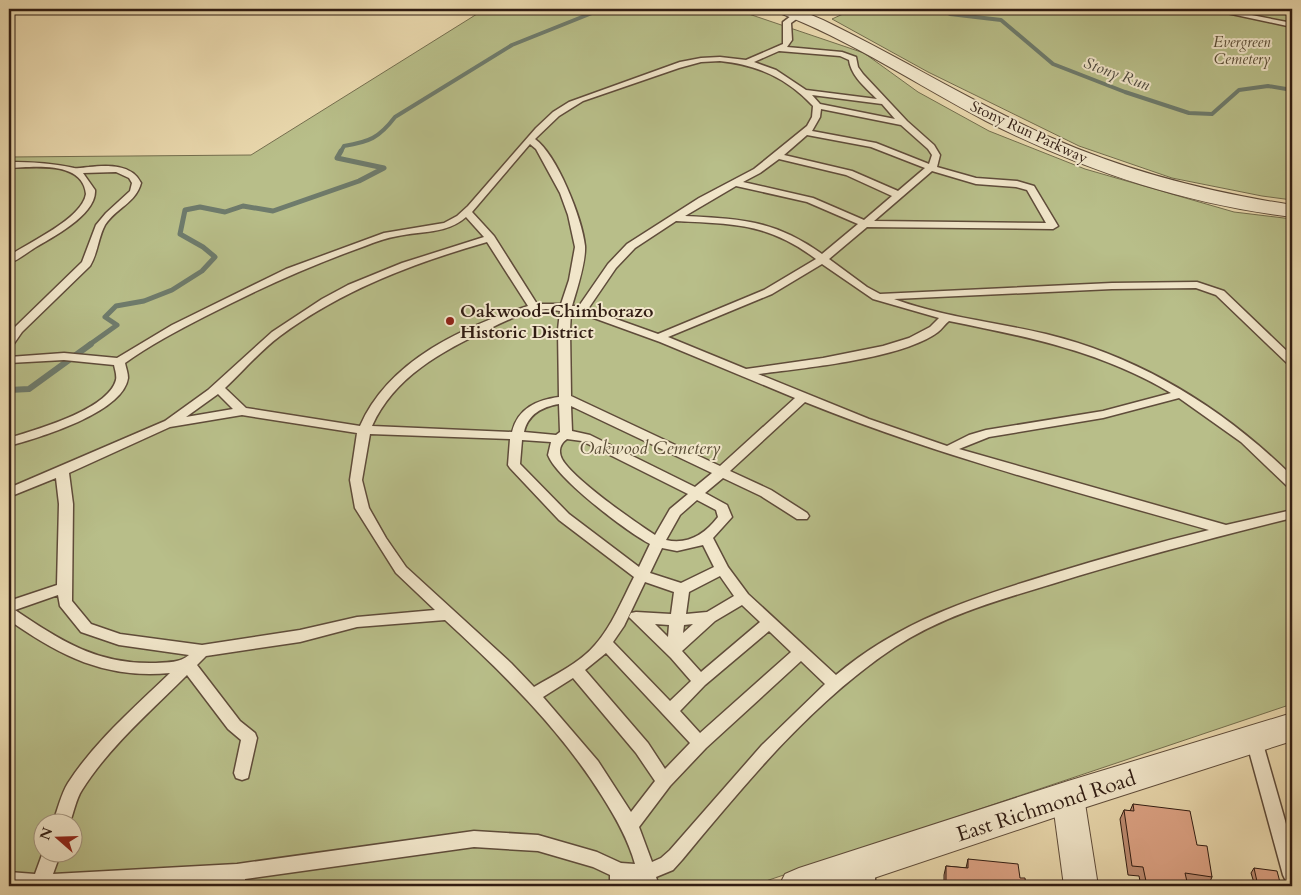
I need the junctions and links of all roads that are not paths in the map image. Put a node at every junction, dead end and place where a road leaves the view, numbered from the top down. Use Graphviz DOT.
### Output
graph roads {
  1 [pos="1212,9"];
  2 [pos="791,12"];
  3 [pos="1292,25"];
  4 [pos="779,49"];
  5 [pos="748,62"];
  6 [pos="806,92"];
  7 [pos="884,102"];
  8 [pos="817,106"];
  9 [pos="904,122"];
  10 [pos="806,132"];
  11 [pos="530,140"];
  12 [pos="777,156"];
  13 [pos="9,165"];
  14 [pos="932,167"];
  15 [pos="76,171"];
  16 [pos="735,183"];
  17 [pos="899,195"];
  18 [pos="1292,211"];
  19 [pos="466,212"];
  20 [pos="676,218"];
  21 [pos="866,224"];
  22 [pos="490,238"];
  23 [pos="9,260"];
  24 [pos="822,260"];
  25 [pos="877,297"];
  26 [pos="534,307"];
  27 [pos="566,307"];
  28 [pos="582,310"];
  29 [pos="946,317"];
  30 [pos="659,337"];
  31 [pos="9,343"];
  32 [pos="9,360"];
  33 [pos="119,362"];
  34 [pos="1292,362"];
  35 [pos="747,372"];
  36 [pos="218,388"];
  37 [pos="1180,394"];
  38 [pos="804,396"];
  39 [pos="567,399"];
  40 [pos="242,411"];
  41 [pos="167,424"];
  42 [pos="364,430"];
  43 [pos="516,436"];
  44 [pos="563,437"];
  45 [pos="9,442"];
  46 [pos="950,450"];
  47 [pos="62,471"];
  48 [pos="721,472"];
  49 [pos="1292,483"];
  50 [pos="9,493"];
  51 [pos="696,493"];
  52 [pos="1292,514"];
  53 [pos="802,516"];
  54 [pos="1229,531"];
  55 [pos="707,539"];
  56 [pos="658,542"];
  57 [pos="722,569"];
  58 [pos="642,576"];
  59 [pos="64,588"];
  60 [pos="682,589"];
  61 [pos="743,598"];
  62 [pos="9,606"];
  63 [pos="9,613"];
  64 [pos="624,613"];
  65 [pos="449,614"];
  66 [pos="710,617"];
  67 [pos="640,618"];
  68 [pos="678,620"];
  69 [pos="769,623"];
  70 [pos="605,643"];
  71 [pos="202,651"];
  72 [pos="673,651"];
  73 [pos="800,653"];
  74 [pos="188,665"];
  75 [pos="575,669"];
  76 [pos="700,681"];
  77 [pos="835,684"];
  78 [pos="533,696"];
  79 [pos="670,711"];
  80 [pos="1292,727"];
  81 [pos="1254,740"];
  82 [pos="700,742"];
  83 [pos="242,773"];
  84 [pos="664,781"];
  85 [pos="1068,798"];
  86 [pos="66,812"];
  87 [pos="630,826"];
  88 [pos="49,862"];
  89 [pos="866,875"];
  90 [pos="1292,875"];
  91 [pos="236,879"];
  92 [pos="619,879"];
  93 [pos="9,880"];
  94 [pos="648,880"];
  95 [pos="41,885"];
  96 [pos="800,886"];
  97 [pos="1081,886"];
  1 -- 3 [label="lane"];
  2 -- 4 [label="lane"];
  2 -- 18 [label="street, Stony Run Parkway"];
  4 -- 5 [label="lane"];
  4 -- 7 [label="lane"];
  5 -- 6 [label="lane"];
  5 -- 11 [label="lane"];
  6 -- 7 [label="lane"];
  6 -- 8 [label="lane"];
  7 -- 9 [label="lane"];
  8 -- 9 [label="lane"];
  8 -- 10 [label="lane"];
  9 -- 14 [label="lane"];
  10 -- 12 [label="lane"];
  10 -- 14 [label="lane"];
  11 -- 19 [label="lane"];
  11 -- 27 [label="lane"];
  12 -- 16 [label="lane"];
  12 -- 17 [label="lane"];
  13 -- 15 [label="lane"];
  14 -- 17 [label="lane"];
  14 -- 21 [label="lane"];
  15 -- 23 [label="lane"];
  15 -- 31 [label="lane"];
  16 -- 20 [label="lane"];
  16 -- 21 [label="lane"];
  17 -- 21 [label="lane"];
  19 -- 22 [label="lane"];
  19 -- 33 [label="lane"];
  20 -- 24 [label="lane"];
  20 -- 28 [label="lane"];
  21 -- 24 [label="lane"];
  22 -- 26 [label="lane"];
  22 -- 36 [label="lane"];
  24 -- 25 [label="lane"];
  24 -- 30 [label="lane"];
  25 -- 29 [label="lane"];
  25 -- 34 [label="lane"];
  26 -- 27 [label="lane"];
  26 -- 42 [label="lane"];
  27 -- 28 [label="lane"];
  27 -- 39 [label="lane"];
  28 -- 30 [label="lane"];
  29 -- 35 [label="lane"];
  29 -- 37 [label="lane"];
  30 -- 35 [label="lane"];
  32 -- 33 [label="lane"];
  33 -- 45 [label="lane"];
  35 -- 38 [label="lane"];
  36 -- 40 [label="lane"];
  36 -- 41 [label="lane"];
  37 -- 46 [label="lane"];
  37 -- 49 [label="lane"];
  38 -- 46 [label="lane"];
  38 -- 48 [label="lane"];
  39 -- 43 [label="lane"];
  39 -- 44 [label="lane"];
  39 -- 48 [label="lane"];
  40 -- 41 [label="lane"];
  40 -- 42 [label="lane"];
  41 -- 47 [label="lane"];
  42 -- 43 [label="lane"];
  42 -- 65 [label="lane"];
  43 -- 44 [label="lane"];
  43 -- 58 [label="lane"];
  44 -- 51 [label="lane"];
  44 -- 56 [label="lane"];
  46 -- 54 [label="lane"];
  47 -- 50 [label="lane"];
  47 -- 59 [label="lane"];
  48 -- 51 [label="lane"];
  48 -- 53 [label="lane"];
  51 -- 55 [label="lane"];
  51 -- 56 [label="lane"];
  52 -- 54 [label="lane"];
  54 -- 77 [label="lane"];
  55 -- 56 [label="lane"];
  55 -- 57 [label="lane"];
  56 -- 58 [label="lane"];
  57 -- 60 [label="lane"];
  57 -- 61 [label="lane"];
  58 -- 60 [label="lane"];
  58 -- 64 [label="lane"];
  59 -- 62 [label="lane"];
  59 -- 71 [label="lane"];
  60 -- 68 [label="lane"];
  61 -- 66 [label="lane"];
  61 -- 69 [label="lane"];
  63 -- 74 [label="lane"];
  64 -- 67 [label="lane"];
  64 -- 70 [label="lane"];
  65 -- 71 [label="lane"];
  65 -- 78 [label="lane"];
  66 -- 68 [label="lane"];
  66 -- 72 [label="lane"];
  67 -- 68 [label="lane"];
  67 -- 72 [label="lane"];
  68 -- 72 [label="lane"];
  69 -- 73 [label="lane"];
  69 -- 76 [label="lane"];
  70 -- 75 [label="lane"];
  70 -- 79 [label="lane"];
  71 -- 74 [label="lane"];
  72 -- 76 [label="lane"];
  73 -- 77 [label="lane"];
  73 -- 82 [label="lane"];
  74 -- 83 [label="lane"];
  74 -- 86 [label="lane"];
  75 -- 78 [label="lane"];
  75 -- 84 [label="lane"];
  76 -- 79 [label="lane"];
  77 -- 94 [label="lane"];
  78 -- 87 [label="lane"];
  79 -- 82 [label="lane"];
  80 -- 81 [label="street, East Richmond Road"];
  81 -- 85 [label="street, East Richmond Road"];
  81 -- 90 [label="lane"];
  82 -- 84 [label="lane"];
  84 -- 87 [label="lane"];
  85 -- 89 [label="street, East Richmond Road"];
  85 -- 97 [label="street"];
  87 -- 94 [label="lane"];
  88 -- 95 [label="lane"];
  89 -- 96 [label="street, East Richmond Road"];
  91 -- 92 [label="lane"];
  91 -- 95 [label="lane"];
  92 -- 94 [label="lane"];
  93 -- 95 [label="lane"];
}
